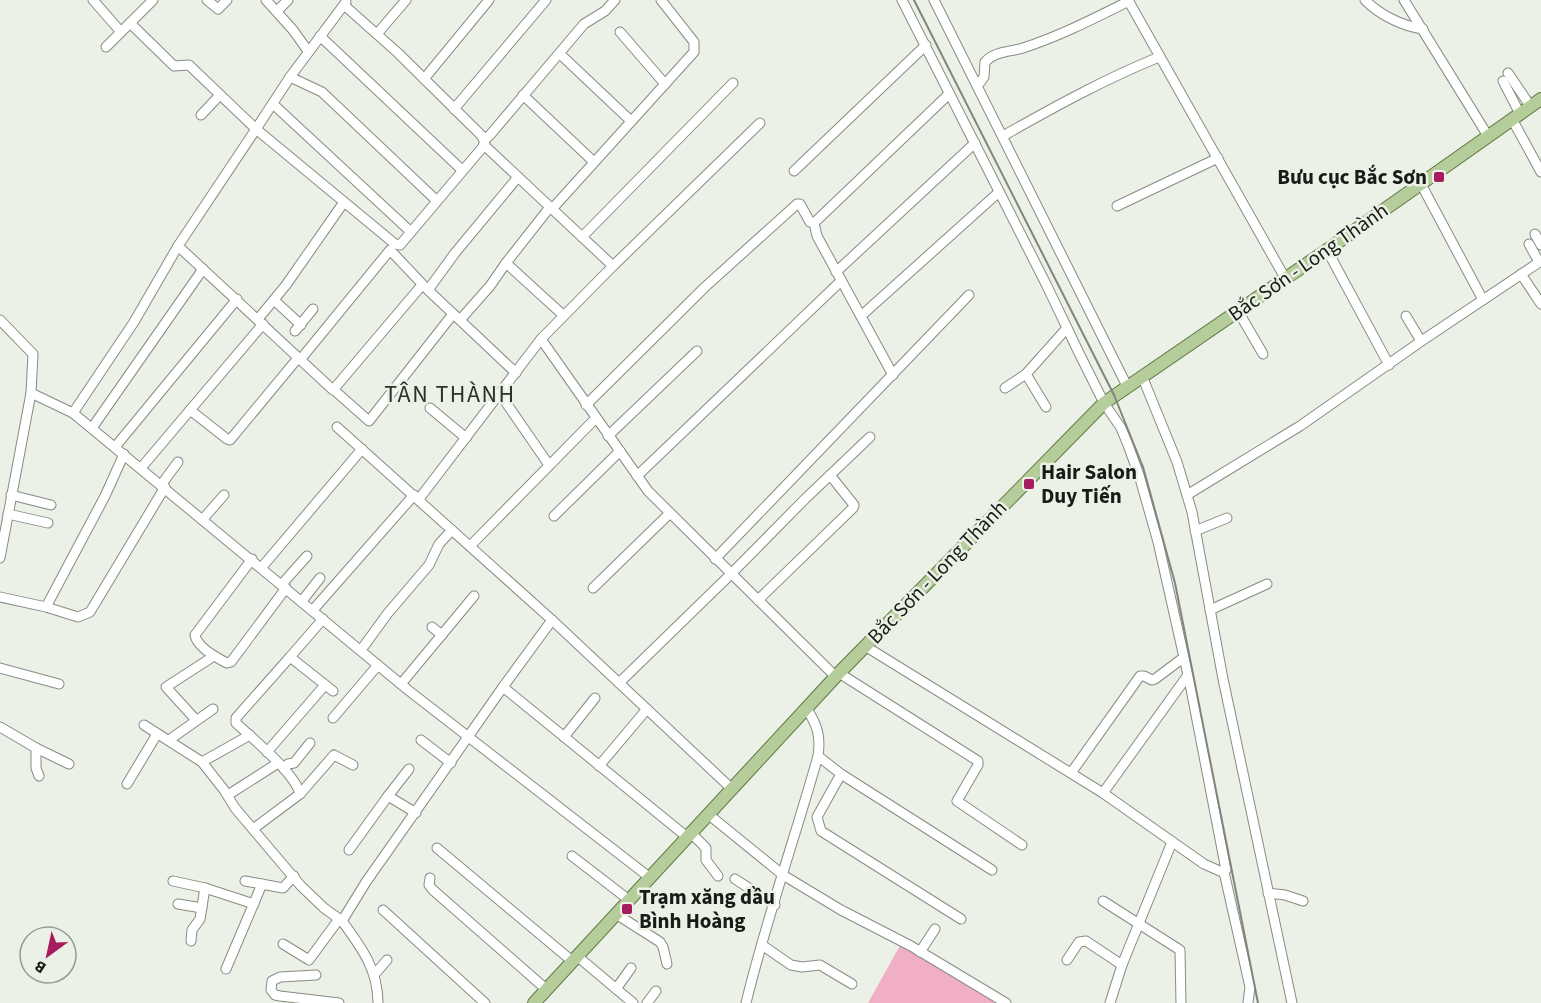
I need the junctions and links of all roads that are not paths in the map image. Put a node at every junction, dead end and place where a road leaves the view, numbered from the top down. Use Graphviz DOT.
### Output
graph roads {
  1 [pos="93,0"];
  2 [pos="153,0"];
  3 [pos="207,0"];
  4 [pos="227,0"];
  5 [pos="266,0"];
  6 [pos="288,0"];
  7 [pos="406,0"];
  8 [pos="489,0"];
  9 [pos="546,0"];
  10 [pos="615,0"];
  11 [pos="661,0"];
  12 [pos="902,0"];
  13 [pos="934,0"];
  14 [pos="1365,0"];
  15 [pos="1404,0"];
  16 [pos="1129,1"];
  17 [pos="346,2"];
  18 [pos="277,11"];
  19 [pos="130,23"];
  20 [pos="1422,29"];
  21 [pos="121,32"];
  22 [pos="620,32"];
  23 [pos="377,34"];
  24 [pos="320,36"];
  25 [pos="926,45"];
  26 [pos="106,47"];
  27 [pos="308,51"];
  28 [pos="560,54"];
  29 [pos="1159,57"];
  30 [pos="290,77"];
  31 [pos="1505,77"];
  32 [pos="424,79"];
  33 [pos="733,83"];
  34 [pos="665,84"];
  35 [pos="978,85"];
  36 [pos="950,94"];
  37 [pos="524,95"];
  38 [pos="219,96"];
  39 [pos="273,104"];
  40 [pos="454,109"];
  41 [pos="1526,110"];
  42 [pos="201,115"];
  43 [pos="631,121"];
  44 [pos="760,123"];
  45 [pos="256,129"];
  46 [pos="1003,136"];
  47 [pos="1488,136"];
  48 [pos="484,142"];
  49 [pos="975,143"];
  50 [pos="1218,158"];
  51 [pos="594,162"];
  52 [pos="462,170"];
  53 [pos="794,171"];
  54 [pos="1541,172"];
  55 [pos="518,177"];
  56 [pos="1421,183"];
  57 [pos="999,192"];
  58 [pos="437,201"];
  59 [pos="344,202"];
  60 [pos="1117,206"];
  61 [pos="551,208"];
  62 [pos="814,224"];
  63 [pos="411,231"];
  64 [pos="1535,234"];
  65 [pos="582,237"];
  66 [pos="1529,244"];
  67 [pos="1541,245"];
  68 [pos="178,246"];
  69 [pos="393,247"];
  70 [pos="1327,250"];
  71 [pos="1540,262"];
  72 [pos="506,263"];
  73 [pos="613,266"];
  74 [pos="203,269"];
  75 [pos="836,272"];
  76 [pos="1521,274"];
  77 [pos="1286,278"];
  78 [pos="841,281"];
  79 [pos="425,287"];
  80 [pos="969,295"];
  81 [pos="237,299"];
  82 [pos="274,300"];
  83 [pos="1483,300"];
  84 [pos="1541,304"];
  85 [pos="313,309"];
  86 [pos="1238,311"];
  87 [pos="563,315"];
  88 [pos="861,316"];
  89 [pos="1406,316"];
  90 [pos="456,317"];
  91 [pos="0,320"];
  92 [pos="260,322"];
  93 [pos="1067,328"];
  94 [pos="541,339"];
  95 [pos="1421,341"];
  96 [pos="697,351"];
  97 [pos="1263,354"];
  98 [pos="299,359"];
  99 [pos="1389,364"];
  100 [pos="516,373"];
  101 [pos="1026,374"];
  102 [pos="893,375"];
  103 [pos="1142,376"];
  104 [pos="1127,386"];
  105 [pos="1005,388"];
  106 [pos="334,390"];
  107 [pos="31,393"];
  108 [pos="500,394"];
  109 [pos="1104,403"];
  110 [pos="586,405"];
  111 [pos="1046,407"];
  112 [pos="430,408"];
  113 [pos="190,410"];
  114 [pos="73,413"];
  115 [pos="596,418"];
  116 [pos="337,427"];
  117 [pos="92,428"];
  118 [pos="609,436"];
  119 [pos="870,437"];
  120 [pos="466,438"];
  121 [pos="115,447"];
  122 [pos="362,449"];
  123 [pos="620,452"];
  124 [pos="124,454"];
  125 [pos="178,462"];
  126 [pos="549,465"];
  127 [pos="141,468"];
  128 [pos="830,475"];
  129 [pos="637,476"];
  130 [pos="163,486"];
  131 [pos="11,495"];
  132 [pos="224,495"];
  133 [pos="1187,495"];
  134 [pos="416,497"];
  135 [pos="51,505"];
  136 [pos="5,511"];
  137 [pos="669,513"];
  138 [pos="554,516"];
  139 [pos="1227,518"];
  140 [pos="203,519"];
  141 [pos="48,523"];
  142 [pos="452,530"];
  143 [pos="1195,531"];
  144 [pos="470,546"];
  145 [pos="307,556"];
  146 [pos="0,558"];
  147 [pos="252,559"];
  148 [pos="715,559"];
  149 [pos="262,567"];
  150 [pos="731,574"];
  151 [pos="320,578"];
  152 [pos="1267,584"];
  153 [pos="284,586"];
  154 [pos="593,588"];
  155 [pos="474,596"];
  156 [pos="0,597"];
  157 [pos="758,600"];
  158 [pos="302,601"];
  159 [pos="46,607"];
  160 [pos="313,610"];
  161 [pos="1210,610"];
  162 [pos="323,619"];
  163 [pos="552,620"];
  164 [pos="432,627"];
  165 [pos="442,635"];
  166 [pos="865,646"];
  167 [pos="361,650"];
  168 [pos="214,656"];
  169 [pos="290,657"];
  170 [pos="1183,658"];
  171 [pos="378,665"];
  172 [pos="0,668"];
  173 [pos="838,675"];
  174 [pos="1188,675"];
  175 [pos="619,683"];
  176 [pos="59,684"];
  177 [pos="402,684"];
  178 [pos="503,687"];
  179 [pos="596,698"];
  180 [pos="213,709"];
  181 [pos="647,709"];
  182 [pos="807,709"];
  183 [pos="333,718"];
  184 [pos="196,720"];
  185 [pos="144,725"];
  186 [pos="0,727"];
  187 [pos="157,734"];
  188 [pos="250,735"];
  189 [pos="469,736"];
  190 [pos="564,737"];
  191 [pos="169,740"];
  192 [pos="421,740"];
  193 [pos="310,743"];
  194 [pos="36,748"];
  195 [pos="267,752"];
  196 [pos="818,756"];
  197 [pos="202,762"];
  198 [pos="451,763"];
  199 [pos="69,764"];
  200 [pos="353,765"];
  201 [pos="281,766"];
  202 [pos="599,766"];
  203 [pos="408,769"];
  204 [pos="1071,773"];
  205 [pos="841,774"];
  206 [pos="39,776"];
  207 [pos="127,784"];
  208 [pos="732,789"];
  209 [pos="1103,793"];
  210 [pos="300,794"];
  211 [pos="228,795"];
  212 [pos="388,796"];
  213 [pos="416,813"];
  214 [pos="708,814"];
  215 [pos="253,829"];
  216 [pos="689,834"];
  217 [pos="1172,842"];
  218 [pos="1022,845"];
  219 [pos="437,848"];
  220 [pos="349,850"];
  221 [pos="572,856"];
  222 [pos="992,870"];
  223 [pos="1224,872"];
  224 [pos="783,875"];
  225 [pos="294,876"];
  226 [pos="718,876"];
  227 [pos="649,877"];
  228 [pos="430,878"];
  229 [pos="735,879"];
  230 [pos="173,881"];
  231 [pos="245,881"];
  232 [pos="311,881"];
  233 [pos="262,884"];
  234 [pos="205,888"];
  235 [pos="305,890"];
  236 [pos="1268,893"];
  237 [pos="629,900"];
  238 [pos="1103,901"];
  239 [pos="1303,901"];
  240 [pos="178,904"];
  241 [pos="254,904"];
  242 [pos="775,905"];
  243 [pos="202,908"];
  244 [pos="384,910"];
  245 [pos="616,914"];
  246 [pos="961,919"];
  247 [pos="340,920"];
  248 [pos="1139,922"];
  249 [pos="935,929"];
  250 [pos="191,941"];
  251 [pos="283,944"];
  252 [pos="762,945"];
  253 [pos="920,952"];
  254 [pos="575,958"];
  255 [pos="387,960"];
  256 [pos="1067,960"];
  257 [pos="667,964"];
  258 [pos="1122,965"];
  259 [pos="631,968"];
  260 [pos="226,969"];
  261 [pos="316,975"];
  262 [pos="374,975"];
  263 [pos="852,984"];
  264 [pos="616,989"];
  265 [pos="657,991"];
  266 [pos="541,999"];
  267 [pos="339,1003"];
  268 [pos="378,1003"];
  269 [pos="486,1003"];
  270 [pos="633,1003"];
  271 [pos="647,1003"];
  272 [pos="746,1003"];
  273 [pos="1006,1003"];
  274 [pos="1110,1003"];
  275 [pos="1181,1003"];
  276 [pos="1248,1003"];
  277 [pos="1292,1003"];
  1 -- 21 [label="street"];
  2 -- 19 [label="street"];
  3 -- 4 [label="street"];
  5 -- 18 [label="street"];
  6 -- 18 [label="street"];
  7 -- 23 [label="street"];
  8 -- 32 [label="street"];
  9 -- 40 [label="street"];
  10 -- 28 [label="street"];
  11 -- 34 [label="street"];
  12 -- 25 [label="street"];
  13 -- 35 [label="street"];
  14 -- 20 [label="street"];
  15 -- 20 [label="street"];
  16 -- 29 [label="street"];
  16 -- 35 [label="street"];
  17 -- 23 [label="street"];
  17 -- 24 [label="street"];
  18 -- 27 [label="street"];
  19 -- 21 [label="street"];
  19 -- 38 [label="street"];
  20 -- 47 [label="street"];
  21 -- 26 [label="street"];
  22 -- 34 [label="street"];
  23 -- 32 [label="street"];
  24 -- 27 [label="street"];
  24 -- 52 [label="street"];
  25 -- 36 [label="street"];
  25 -- 53 [label="street"];
  27 -- 30 [label="street"];
  28 -- 37 [label="street"];
  28 -- 43 [label="street"];
  29 -- 46 [label="street"];
  29 -- 50 [label="street"];
  30 -- 39 [label="street"];
  30 -- 58 [label="street"];
  31 -- 41 [label="street"];
  32 -- 40 [label="street"];
  33 -- 65 [label="street"];
  34 -- 43 [label="street"];
  35 -- 46 [label="street"];
  36 -- 49 [label="street"];
  36 -- 62 [label="street"];
  37 -- 48 [label="street"];
  37 -- 51 [label="street"];
  38 -- 42 [label="street"];
  38 -- 45 [label="street"];
  39 -- 45 [label="street"];
  39 -- 63 [label="street"];
  40 -- 48 [label="street"];
  41 -- 47 [label="main road, Bắc Sơn - Long Thành"];
  41 -- 54 [label="street"];
  43 -- 51 [label="street"];
  44 -- 73 [label="street"];
  45 -- 59 [label="street"];
  45 -- 68 [label="street"];
  46 -- 104 [label="street"];
  47 -- 56 [label="main road, Bắc Sơn - Long Thành"];
  48 -- 52 [label="street"];
  48 -- 55 [label="street"];
  49 -- 57 [label="street"];
  49 -- 75 [label="street"];
  50 -- 60 [label="street"];
  50 -- 77 [label="street"];
  51 -- 61 [label="street"];
  52 -- 58 [label="street"];
  55 -- 61 [label="street"];
  55 -- 79 [label="street"];
  56 -- 70 [label="main road, Bắc Sơn - Long Thành"];
  56 -- 83 [label="street"];
  57 -- 88 [label="street"];
  57 -- 93 [label="street"];
  58 -- 63 [label="street"];
  59 -- 69 [label="street"];
  59 -- 82 [label="street"];
  61 -- 65 [label="street"];
  61 -- 72 [label="street"];
  62 -- 75 [label="street"];
  62 -- 110 [label="street"];
  63 -- 69 [label="street"];
  64 -- 67 [label="street"];
  65 -- 73 [label="street"];
  66 -- 71 [label="street"];
  68 -- 74 [label="street"];
  68 -- 114 [label="street"];
  69 -- 79 [label="street"];
  69 -- 98 [label="street"];
  70 -- 77 [label="main road, Bắc Sơn - Long Thành"];
  70 -- 99 [label="street"];
  71 -- 76 [label="street"];
  72 -- 87 [label="street"];
  72 -- 90 [label="street"];
  73 -- 87 [label="street"];
  74 -- 81 [label="street"];
  74 -- 117 [label="street"];
  75 -- 78 [label="street"];
  76 -- 83 [label="street"];
  76 -- 84 [label="street"];
  77 -- 86 [label="main road, Bắc Sơn - Long Thành"];
  78 -- 88 [label="street"];
  78 -- 129 [label="street"];
  79 -- 90 [label="street"];
  79 -- 106 [label="street"];
  80 -- 102 [label="street"];
  81 -- 92 [label="street"];
  81 -- 121 [label="street"];
  82 -- 85 [label="street"];
  82 -- 92 [label="street"];
  83 -- 95 [label="street"];
  86 -- 97 [label="street"];
  86 -- 103 [label="main road, Bắc Sơn - Long Thành"];
  87 -- 94 [label="street"];
  88 -- 102 [label="street"];
  89 -- 95 [label="street"];
  90 -- 100 [label="street"];
  90 -- 106 [label="street"];
  91 -- 107 [label="street"];
  92 -- 98 [label="street"];
  92 -- 113 [label="street"];
  93 -- 101 [label="street"];
  93 -- 109 [label="street"];
  94 -- 100 [label="street"];
  94 -- 110 [label="street"];
  95 -- 99 [label="street"];
  96 -- 118 [label="street"];
  98 -- 106 [label="street"];
  98 -- 113 [label="street"];
  99 -- 133 [label="street"];
  100 -- 108 [label="street"];
  101 -- 105 [label="street"];
  101 -- 111 [label="street"];
  102 -- 148 [label="street"];
  103 -- 104 [label="main road, Bắc Sơn - Long Thành"];
  103 -- 133 [label="street"];
  104 -- 109 [label="main road, Bắc Sơn - Long Thành"];
  107 -- 114 [label="street"];
  107 -- 131 [label="street"];
  108 -- 120 [label="street"];
  108 -- 126 [label="street"];
  109 -- 166 [label="main road, Bắc Sơn - Long Thành"];
  109 -- 170 [label="street"];
  110 -- 115 [label="street"];
  112 -- 120 [label="street"];
  113 -- 127 [label="street"];
  114 -- 117 [label="street"];
  115 -- 118 [label="street"];
  115 -- 126 [label="street"];
  116 -- 122 [label="street"];
  117 -- 121 [label="street"];
  118 -- 123 [label="street"];
  119 -- 128 [label="street"];
  120 -- 134 [label="street"];
  121 -- 124 [label="street"];
  122 -- 134 [label="street"];
  122 -- 149 [label="street"];
  123 -- 129 [label="street"];
  123 -- 138 [label="street"];
  124 -- 127 [label="street"];
  124 -- 159 [label="street"];
  125 -- 130 [label="street"];
  126 -- 144 [label="street"];
  127 -- 130 [label="street"];
  128 -- 150 [label="street"];
  128 -- 157 [label="street"];
  129 -- 137 [label="street"];
  130 -- 140 [label="street"];
  130 -- 159 [label="street"];
  131 -- 135 [label="street"];
  131 -- 136 [label="street"];
  132 -- 140 [label="street"];
  133 -- 143 [label="street"];
  134 -- 142 [label="street"];
  134 -- 160 [label="street"];
  136 -- 141 [label="street"];
  136 -- 146 [label="street"];
  137 -- 148 [label="street"];
  137 -- 154 [label="street"];
  139 -- 143 [label="street"];
  140 -- 147 [label="street"];
  142 -- 144 [label="street"];
  142 -- 167 [label="street"];
  143 -- 161 [label="street"];
  144 -- 163 [label="street"];
  145 -- 153 [label="street"];
  147 -- 149 [label="street"];
  147 -- 168 [label="street"];
  148 -- 150 [label="street"];
  149 -- 153 [label="street"];
  150 -- 157 [label="street"];
  150 -- 175 [label="street"];
  151 -- 158 [label="street"];
  152 -- 161 [label="street"];
  153 -- 158 [label="street"];
  153 -- 168 [label="street"];
  155 -- 165 [label="street"];
  156 -- 159 [label="street"];
  157 -- 173 [label="street"];
  158 -- 160 [label="street"];
  160 -- 162 [label="street"];
  161 -- 236 [label="street"];
  162 -- 167 [label="street"];
  162 -- 169 [label="street"];
  163 -- 175 [label="street"];
  163 -- 178 [label="street"];
  164 -- 165 [label="street"];
  165 -- 177 [label="street"];
  166 -- 173 [label="main road, Bắc Sơn - Long Thành"];
  166 -- 204 [label="street"];
  167 -- 171 [label="street"];
  168 -- 184 [label="street"];
  169 -- 188 [label="street"];
  169 -- 195 [label="street"];
  170 -- 174 [label="street"];
  170 -- 204 [label="street"];
  171 -- 177 [label="street"];
  171 -- 183 [label="street"];
  172 -- 176 [label="street"];
  173 -- 182 [label="main road, Bắc Sơn - Long Thành"];
  173 -- 218 [label="street"];
  174 -- 209 [label="street"];
  174 -- 223 [label="street"];
  175 -- 181 [label="street"];
  177 -- 189 [label="street"];
  178 -- 189 [label="street"];
  178 -- 190 [label="street"];
  179 -- 190 [label="street"];
  180 -- 184 [label="street"];
  181 -- 202 [label="street"];
  181 -- 208 [label="street"];
  182 -- 196 [label="street"];
  182 -- 208 [label="main road, Bắc Sơn - Long Thành"];
  184 -- 191 [label="street"];
  185 -- 187 [label="street"];
  186 -- 194 [label="street"];
  187 -- 191 [label="street"];
  187 -- 207 [label="street"];
  188 -- 195 [label="street"];
  188 -- 197 [label="street"];
  189 -- 198 [label="street"];
  189 -- 227 [label="street"];
  190 -- 202 [label="street"];
  191 -- 197 [label="street"];
  192 -- 198 [label="street"];
  193 -- 201 [label="street"];
  194 -- 199 [label="street"];
  194 -- 206 [label="street"];
  195 -- 201 [label="street"];
  196 -- 205 [label="street"];
  196 -- 224 [label="street"];
  197 -- 211 [label="street"];
  198 -- 213 [label="street"];
  200 -- 210 [label="street"];
  201 -- 210 [label="street"];
  201 -- 211 [label="street"];
  202 -- 216 [label="street"];
  203 -- 212 [label="street"];
  204 -- 209 [label="street"];
  205 -- 222 [label="street"];
  205 -- 246 [label="street"];
  208 -- 214 [label="main road, Bắc Sơn - Long Thành"];
  209 -- 217 [label="street"];
  210 -- 215 [label="street"];
  211 -- 215 [label="street"];
  212 -- 213 [label="street"];
  212 -- 220 [label="street"];
  213 -- 247 [label="street"];
  214 -- 216 [label="main road, Bắc Sơn - Long Thành"];
  214 -- 224 [label="street"];
  215 -- 225 [label="street"];
  216 -- 226 [label="street"];
  216 -- 227 [label="main road, Bắc Sơn - Long Thành"];
  217 -- 223 [label="street"];
  217 -- 248 [label="street"];
  219 -- 254 [label="street"];
  221 -- 237 [label="street"];
  223 -- 276 [label="street"];
  224 -- 242 [label="street"];
  224 -- 253 [label="street"];
  225 -- 233 [label="street"];
  225 -- 235 [label="street"];
  227 -- 237 [label="main road, Bắc Sơn - Long Thành"];
  228 -- 266 [label="street"];
  229 -- 242 [label="street"];
  230 -- 234 [label="street"];
  231 -- 233 [label="street"];
  232 -- 235 [label="street"];
  233 -- 241 [label="street"];
  234 -- 241 [label="street"];
  234 -- 243 [label="street"];
  235 -- 247 [label="street"];
  236 -- 239 [label="street"];
  236 -- 277 [label="street"];
  237 -- 245 [label="main road, Bắc Sơn - Long Thành"];
  238 -- 248 [label="street"];
  240 -- 243 [label="street"];
  241 -- 260 [label="street"];
  242 -- 252 [label="street"];
  243 -- 250 [label="street"];
  244 -- 269 [label="street"];
  245 -- 254 [label="main road, Bắc Sơn - Long Thành"];
  245 -- 257 [label="street"];
  247 -- 251 [label="street"];
  247 -- 262 [label="street"];
  248 -- 258 [label="street"];
  248 -- 275 [label="street"];
  249 -- 253 [label="street"];
  252 -- 263 [label="street"];
  252 -- 272 [label="street"];
  253 -- 273 [label="street"];
  254 -- 264 [label="street"];
  254 -- 266 [label="main road, Bắc Sơn - Long Thành"];
  255 -- 262 [label="street"];
  256 -- 258 [label="street"];
  258 -- 274 [label="street"];
  259 -- 264 [label="street"];
  261 -- 267 [label="street"];
  262 -- 268 [label="street"];
  264 -- 270 [label="street"];
  265 -- 271 [label="street"];
}
